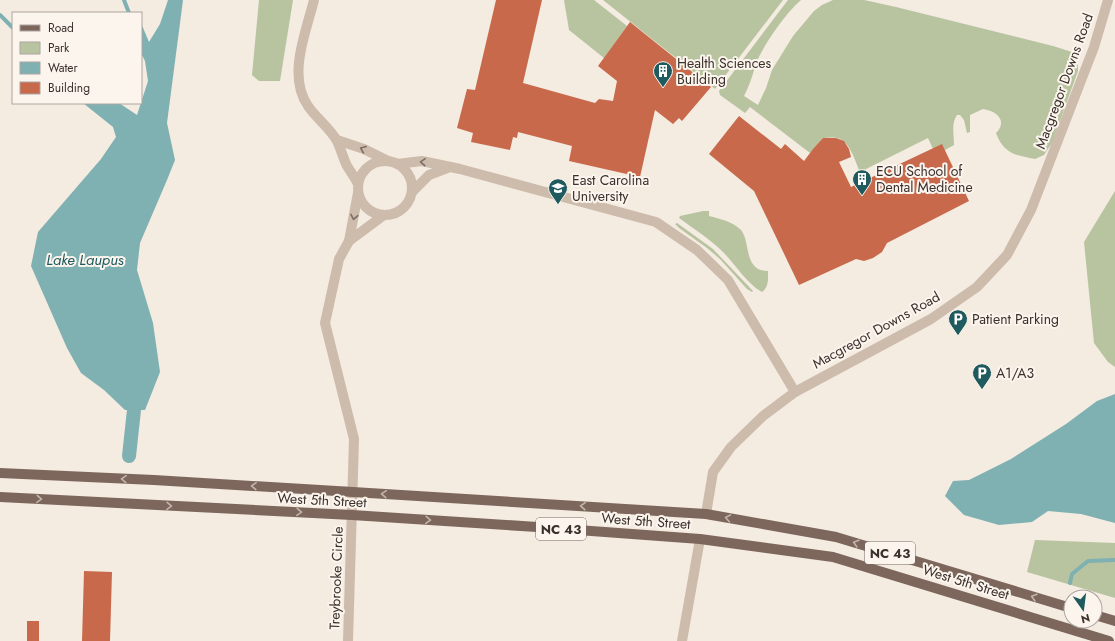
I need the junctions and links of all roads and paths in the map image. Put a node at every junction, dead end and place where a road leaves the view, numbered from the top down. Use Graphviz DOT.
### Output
graph roads {
  1 [pos="314,0"];
  2 [pos="1108,0"];
  3 [pos="337,140"];
  4 [pos="393,163"];
  5 [pos="450,166"];
  6 [pos="358,189"];
  7 [pos="412,192"];
  8 [pos="384,215"];
  9 [pos="349,241"];
  10 [pos="795,392"];
  11 [pos="0,473"];
  12 [pos="353,492"];
  13 [pos="0,497"];
  14 [pos="706,514"];
  15 [pos="352,515"];
  16 [pos="700,539"];
  17 [pos="1063,606"];
  18 [pos="1103,617"];
  19 [pos="1115,621"];
  20 [pos="348,641"];
  21 [pos="682,641"];
  22 [pos="1109,641"];
  1 -- 3 [label="street"];
  2 -- 10 [label="street, Macgregor Downs Road"];
  4 -- 3 [label="street, one-way"];
  3 -- 6 [label="street"];
  5 -- 4 [label="street, one-way"];
  4 -- 6 [label="street"];
  4 -- 7 [label="street"];
  5 -- 7 [label="street"];
  5 -- 10 [label="street"];
  6 -- 8 [label="street"];
  6 -- 9 [label="street, one-way"];
  7 -- 8 [label="street"];
  8 -- 9 [label="street"];
  9 -- 12 [label="street, Treybrooke Circle"];
  10 -- 14 [label="street, Macgregor Downs Road"];
  12 -- 11 [label="main road, West 5th Street / NC 43, one-way"];
  14 -- 12 [label="main road, West 5th Street / NC 43, one-way"];
  12 -- 15 [label="street, Treybrooke Circle"];
  13 -- 15 [label="main road, West 5th Street / NC 43, one-way"];
  17 -- 14 [label="main road, West 5th Street / NC 43, one-way"];
  15 -- 16 [label="main road, West 5th Street / NC 43, one-way"];
  15 -- 20 [label="street, Treybrooke Circle"];
  16 -- 21 [label="street"];
  16 -- 22 [label="main road, West 5th Street / NC 43"];
  18 -- 19 [label="main road"];
}
